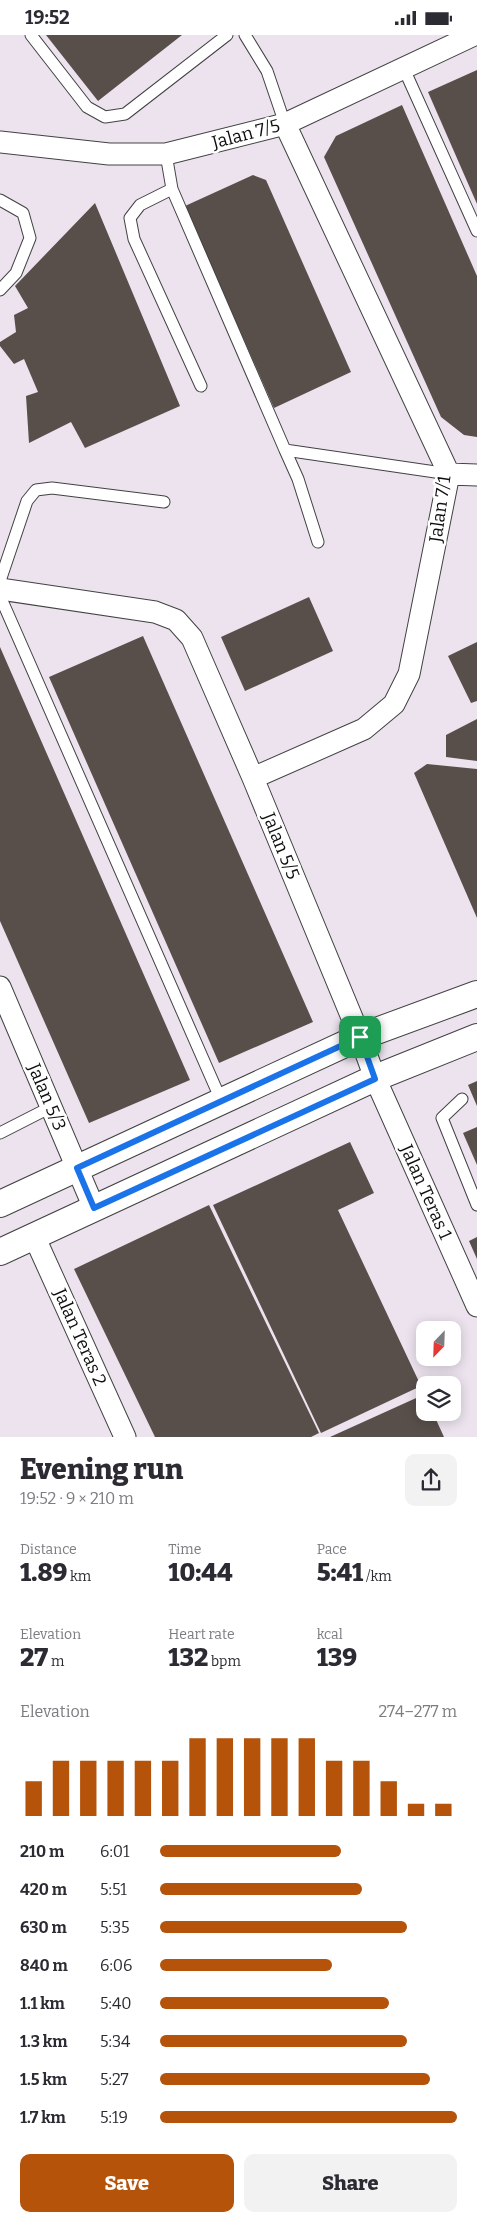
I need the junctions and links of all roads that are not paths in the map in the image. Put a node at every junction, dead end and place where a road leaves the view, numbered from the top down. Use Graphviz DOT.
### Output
graph roads {
  1 [pos="31,35"];
  2 [pos="227,35"];
  3 [pos="245,35"];
  4 [pos="474,35"];
  5 [pos="404,69"];
  6 [pos="285,124"];
  7 [pos="0,142"];
  8 [pos="166,154"];
  9 [pos="172,189"];
  10 [pos="0,199"];
  11 [pos="477,231"];
  12 [pos="0,290"];
  13 [pos="201,386"];
  14 [pos="285,450"];
  15 [pos="449,474"];
  16 [pos="477,475"];
  17 [pos="164,502"];
  18 [pos="318,542"];
  19 [pos="0,581"];
  20 [pos="0,589"];
  21 [pos="0,596"];
  22 [pos="253,778"];
  23 [pos="0,987"];
  24 [pos="477,994"];
  25 [pos="360,1037"];
  26 [pos="477,1037"];
  27 [pos="375,1079"];
  28 [pos="462,1099"];
  29 [pos="221,1100"];
  30 [pos="51,1107"];
  31 [pos="0,1133"];
  32 [pos="77,1168"];
  33 [pos="0,1204"];
  34 [pos="477,1205"];
  35 [pos="94,1208"];
  36 [pos="34,1236"];
  37 [pos="0,1252"];
  38 [pos="477,1306"];
  39 [pos="125,1437"];
  1 -- 2 [label="lane"];
  3 -- 6 [label="lane"];
  4 -- 5 [label="street, Jalan 7/5"];
  5 -- 6 [label="street, Jalan 7/5"];
  5 -- 11 [label="lane"];
  6 -- 8 [label="street, Jalan 7/5"];
  6 -- 15 [label="street, Jalan 7/1"];
  7 -- 8 [label="street, Jalan 7/5"];
  8 -- 9 [label="lane"];
  9 -- 13 [label="lane"];
  9 -- 14 [label="lane"];
  10 -- 12 [label="lane"];
  14 -- 15 [label="lane"];
  14 -- 18 [label="lane"];
  15 -- 16 [label="street"];
  15 -- 22 [label="street, Jalan 7/1"];
  17 -- 19 [label="lane"];
  20 -- 22 [label="street, Jalan 5/5"];
  21 -- 29 [label="lane"];
  22 -- 25 [label="street, Jalan 5/5"];
  23 -- 30 [label="street, Jalan 5/3"];
  24 -- 25 [label="street"];
  25 -- 27 [label="street, Jalan 5/5"];
  25 -- 29 [label="street"];
  26 -- 27 [label="street"];
  27 -- 35 [label="street"];
  27 -- 38 [label="street, Jalan Teras 1"];
  28 -- 34 [label="lane"];
  29 -- 32 [label="street"];
  30 -- 31 [label="lane"];
  30 -- 32 [label="street, Jalan 5/3"];
  32 -- 33 [label="street"];
  32 -- 35 [label="street, Jalan 5/3"];
  35 -- 36 [label="street"];
  36 -- 37 [label="street"];
  36 -- 39 [label="street, Jalan Teras 2"];
}
